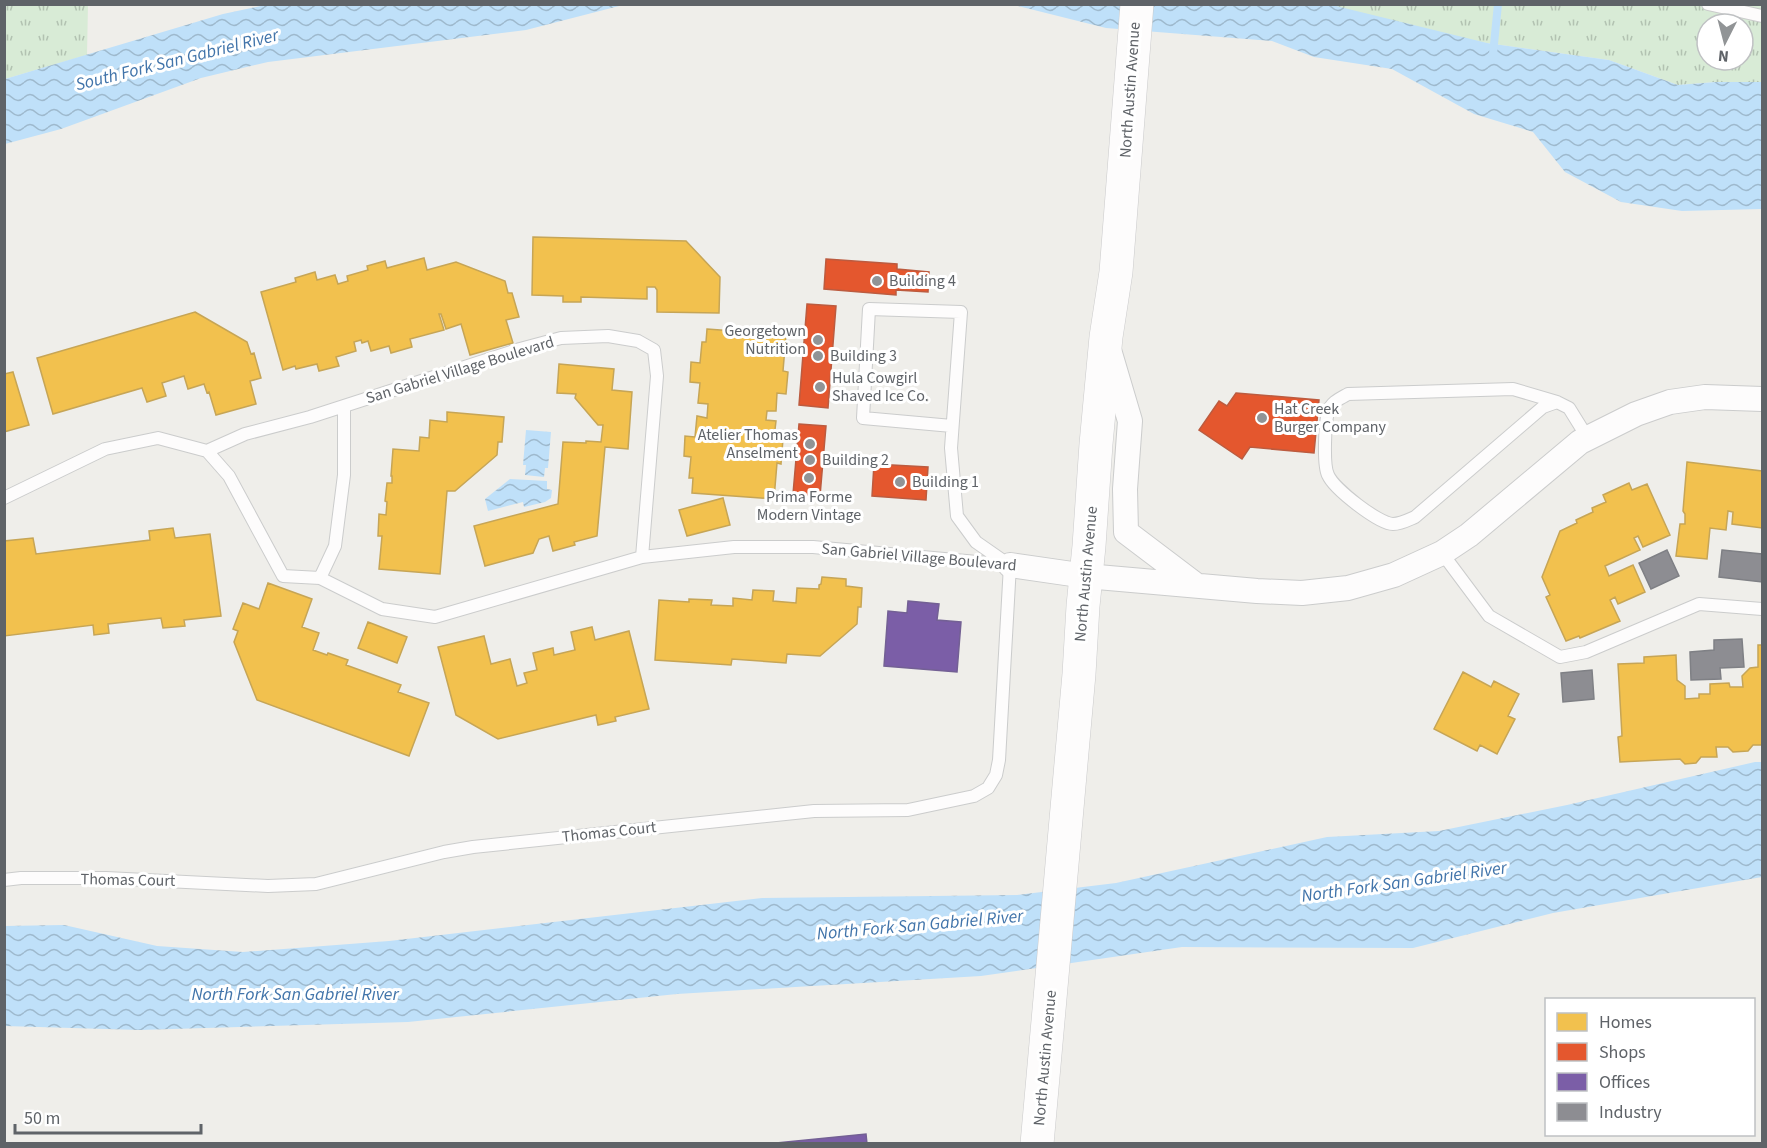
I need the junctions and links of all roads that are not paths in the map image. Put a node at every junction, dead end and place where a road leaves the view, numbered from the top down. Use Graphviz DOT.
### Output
graph roads {
  1 [pos="1137,4"];
  2 [pos="1708,4"];
  3 [pos="1762,16"];
  4 [pos="1106,337"];
  5 [pos="1762,399"];
  6 [pos="1557,402"];
  7 [pos="344,406"];
  8 [pos="952,426"];
  9 [pos="1587,437"];
  10 [pos="207,451"];
  11 [pos="4,498"];
  12 [pos="1442,553"];
  13 [pos="642,557"];
  14 [pos="1010,566"];
  15 [pos="1086,576"];
  16 [pos="320,578"];
  17 [pos="1196,585"];
  18 [pos="1762,609"];
  19 [pos="4,880"];
  20 [pos="1037,1143"];
  1 -- 4 [label="main road, North Austin Avenue"];
  2 -- 3 [label="lane"];
  4 -- 15 [label="main road, North Austin Avenue"];
  4 -- 17 [label="street"];
  5 -- 9 [label="street, San Gabriel Village Boulevard"];
  6 -- 6 [label="lane"];
  6 -- 9 [label="lane"];
  7 -- 10 [label="lane, San Gabriel Village Boulevard"];
  7 -- 13 [label="lane, San Gabriel Village Boulevard"];
  7 -- 16 [label="lane"];
  8 -- 8 [label="lane"];
  8 -- 14 [label="lane"];
  9 -- 12 [label="street, San Gabriel Village Boulevard"];
  10 -- 11 [label="lane"];
  10 -- 16 [label="lane, San Gabriel Village Boulevard"];
  12 -- 17 [label="street, San Gabriel Village Boulevard"];
  12 -- 18 [label="lane"];
  13 -- 14 [label="lane, San Gabriel Village Boulevard"];
  13 -- 16 [label="lane, San Gabriel Village Boulevard"];
  14 -- 15 [label="street, San Gabriel Village Boulevard"];
  14 -- 19 [label="lane, Thomas Court"];
  15 -- 17 [label="street, San Gabriel Village Boulevard"];
  15 -- 20 [label="main road, North Austin Avenue"];
}
